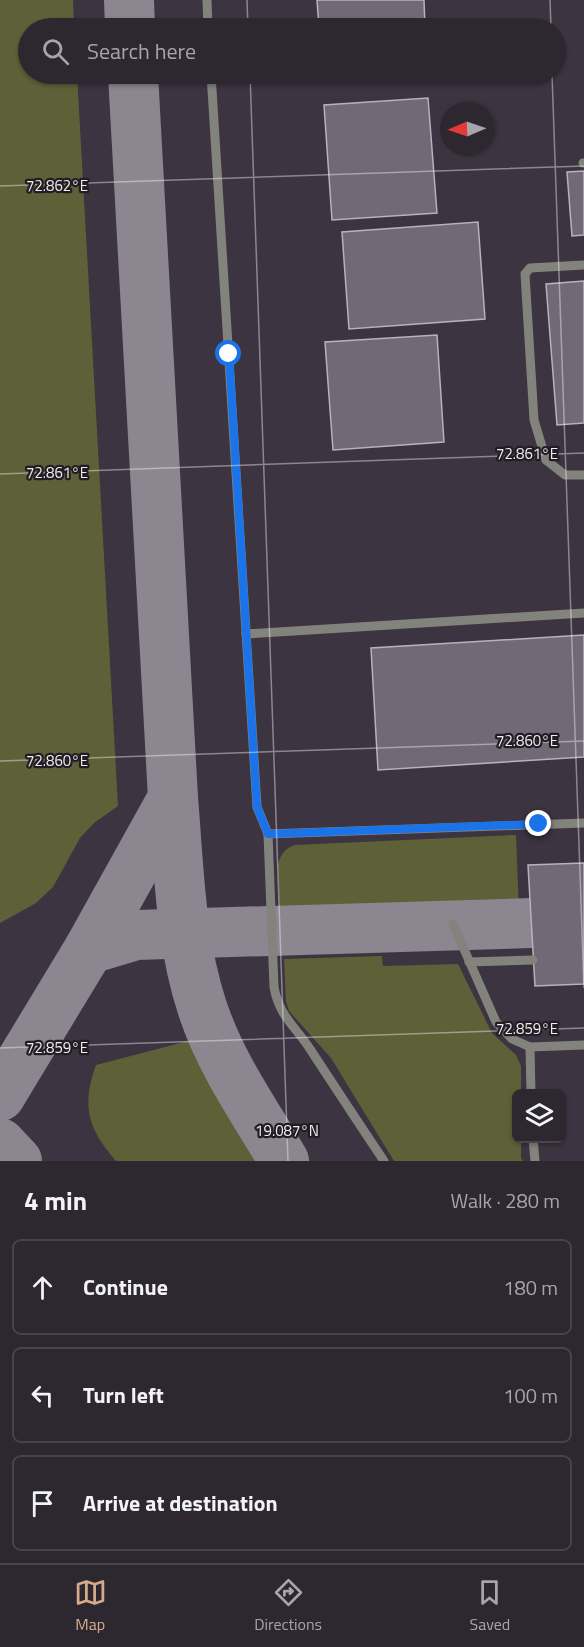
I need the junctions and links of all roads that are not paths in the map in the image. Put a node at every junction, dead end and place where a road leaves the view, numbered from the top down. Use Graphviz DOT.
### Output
graph roads {
  1 [pos="207,0"];
  2 [pos="208,18"];
  3 [pos="212,84"];
  4 [pos="584,265"];
  5 [pos="584,475"];
  6 [pos="584,613"];
  7 [pos="246,634"];
  8 [pos="584,823"];
  9 [pos="268,834"];
  10 [pos="453,924"];
  11 [pos="533,960"];
  12 [pos="470,962"];
  13 [pos="584,1045"];
  14 [pos="530,1047"];
  15 [pos="531,1089"];
  16 [pos="533,1143"];
  17 [pos="384,1161"];
  18 [pos="535,1161"];
  1 -- 2 [label="lane"];
  3 -- 7 [label="lane"];
  4 -- 5 [label="lane"];
  6 -- 7 [label="lane"];
  7 -- 9 [label="lane"];
  8 -- 9 [label="lane"];
  9 -- 17 [label="lane"];
  10 -- 12 [label="lane"];
  11 -- 12 [label="lane"];
  12 -- 14 [label="lane"];
  13 -- 14 [label="lane"];
  14 -- 15 [label="lane"];
  16 -- 18 [label="lane"];
}
